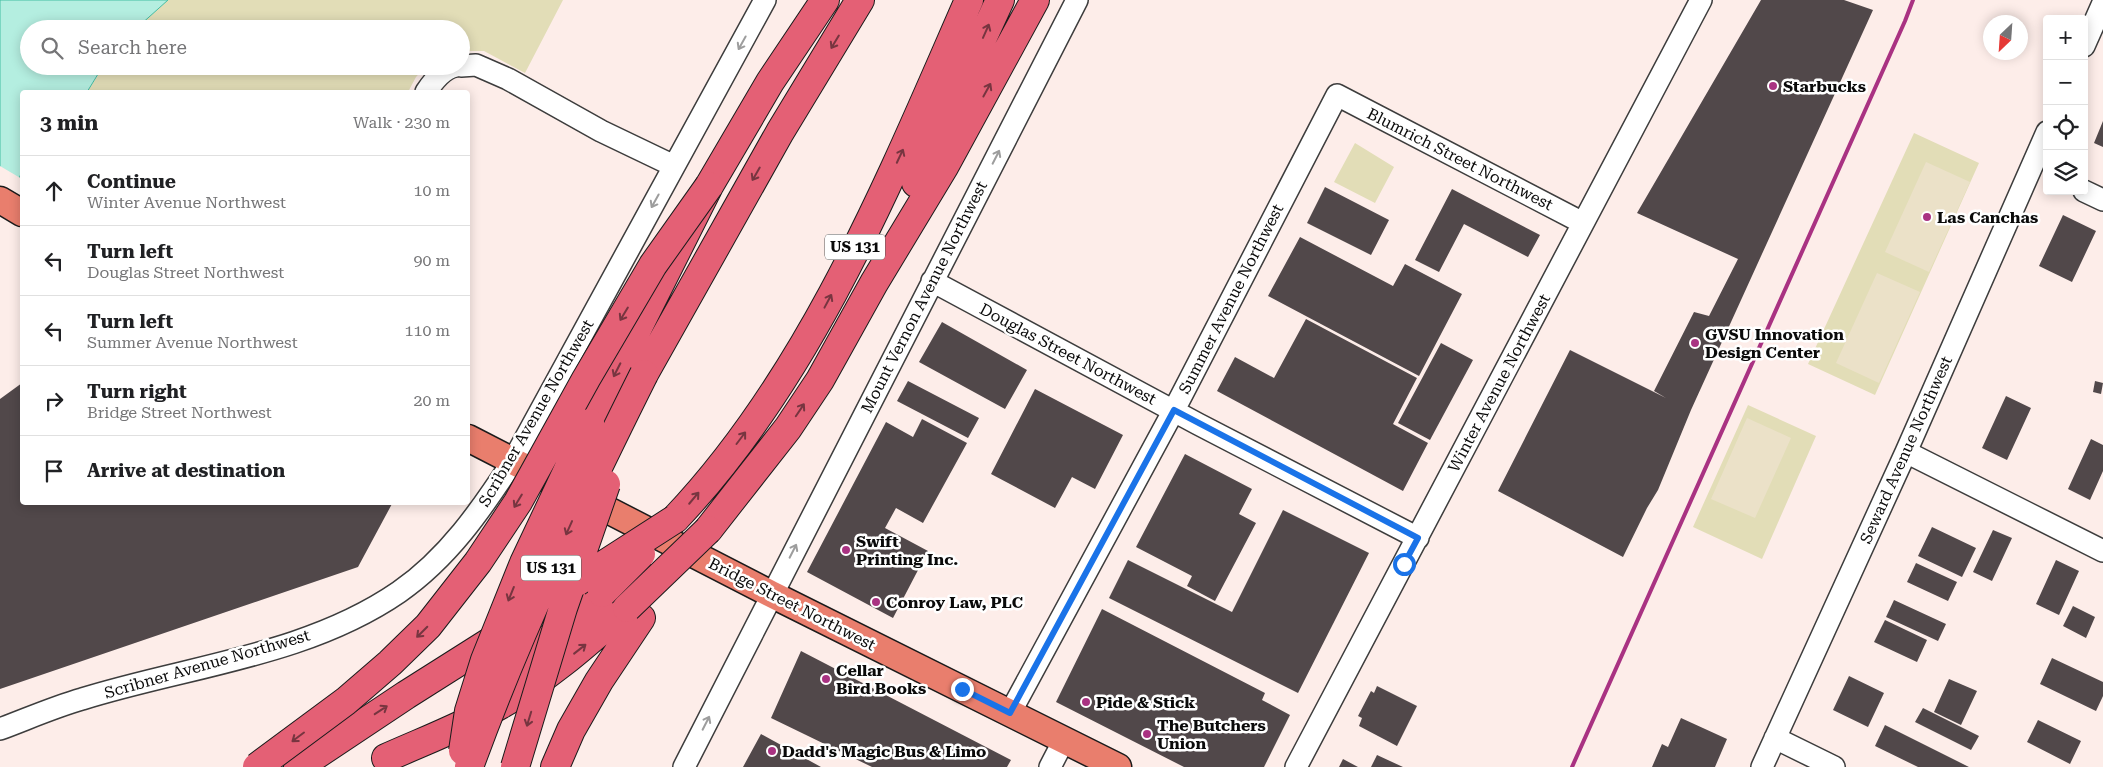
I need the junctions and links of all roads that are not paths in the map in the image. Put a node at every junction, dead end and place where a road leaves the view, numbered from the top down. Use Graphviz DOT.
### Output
graph roads {
  1 [pos="765,0"];
  2 [pos="809,0"];
  3 [pos="825,0"];
  4 [pos="860,0"];
  5 [pos="969,0"];
  6 [pos="1000,0"];
  7 [pos="1035,0"];
  8 [pos="1077,0"];
  9 [pos="1701,0"];
  10 [pos="2103,3"];
  11 [pos="2088,37"];
  12 [pos="470,65"];
  13 [pos="441,75"];
  14 [pos="770,82"];
  15 [pos="427,90"];
  16 [pos="1337,95"];
  17 [pos="2044,150"];
  18 [pos="674,166"];
  19 [pos="2040,168"];
  20 [pos="709,186"];
  21 [pos="2088,192"];
  22 [pos="2103,200"];
  23 [pos="1583,223"];
  24 [pos="932,280"];
  25 [pos="874,283"];
  26 [pos="644,374"];
  27 [pos="1174,410"];
  28 [pos="470,439"];
  29 [pos="1906,452"];
  30 [pos="513,461"];
  31 [pos="1418,538"];
  32 [pos="2103,551"];
  33 [pos="590,587"];
  34 [pos="771,594"];
  35 [pos="634,613"];
  36 [pos="1010,713"];
  37 [pos="0,729"];
  38 [pos="1775,738"];
  39 [pos="1064,740"];
  40 [pos="381,763"];
  41 [pos="257,767"];
  42 [pos="298,767"];
  43 [pos="460,767"];
  44 [pos="469,767"];
  45 [pos="515,767"];
  46 [pos="555,767"];
  47 [pos="684,767"];
  48 [pos="1050,767"];
  49 [pos="1118,767"];
  50 [pos="1296,767"];
  51 [pos="1762,767"];
  52 [pos="1834,767"];
  1 -- 18 [label="street, Scribner Avenue Northwest, one-way"];
  2 -- 14 [label="highway"];
  3 -- 14 [label="highway"];
  4 -- 26 [label="highway, US 131, one-way"];
  33 -- 5 [label="highway, US 131, one-way, bridge"];
  25 -- 6 [label="highway, one-way"];
  25 -- 7 [label="highway, one-way"];
  24 -- 8 [label="street, Mount Vernon Avenue Northwest, one-way"];
  9 -- 23 [label="street, Winter Avenue Northwest"];
  10 -- 11 [label="street"];
  12 -- 18 [label="street"];
  13 -- 15 [label="street"];
  14 -- 20 [label="highway"];
  16 -- 23 [label="street, Blumrich Street Northwest"];
  16 -- 27 [label="street, Summer Avenue Northwest"];
  17 -- 19 [label="street, Seward Avenue Northwest"];
  18 -- 30 [label="street, Scribner Avenue Northwest, one-way"];
  19 -- 29 [label="street, Seward Avenue Northwest"];
  20 -- 41 [label="highway, one-way, bridge"];
  20 -- 43 [label="highway, one-way, bridge"];
  21 -- 22 [label="street"];
  23 -- 31 [label="street, Winter Avenue Northwest"];
  24 -- 27 [label="street, Douglas Street Northwest"];
  34 -- 24 [label="street, Mount Vernon Avenue Northwest, one-way"];
  35 -- 25 [label="highway, one-way, bridge"];
  26 -- 44 [label="highway, US 131, one-way, bridge"];
  26 -- 45 [label="highway, one-way, bridge"];
  27 -- 31 [label="street, Douglas Street Northwest"];
  27 -- 36 [label="street, Summer Avenue Northwest"];
  28 -- 30 [label="main road, Bridge Street Northwest"];
  29 -- 32 [label="street"];
  29 -- 38 [label="street, Seward Avenue Northwest"];
  30 -- 34 [label="main road, Bridge Street Northwest"];
  30 -- 37 [label="street, Scribner Avenue Northwest"];
  31 -- 50 [label="street, Winter Avenue Northwest"];
  33 -- 40 [label="highway, US 131"];
  42 -- 33 [label="highway, one-way"];
  34 -- 36 [label="main road, Bridge Street Northwest"];
  47 -- 34 [label="street, Mount Vernon Avenue Northwest, one-way"];
  40 -- 35 [label="highway, one-way"];
  35 -- 46 [label="highway"];
  36 -- 39 [label="main road, Bridge Street Northwest"];
  38 -- 51 [label="street, Seward Avenue Northwest"];
  38 -- 52 [label="street"];
  39 -- 48 [label="street"];
  39 -- 49 [label="main road, Bridge Street Northwest"];
}
